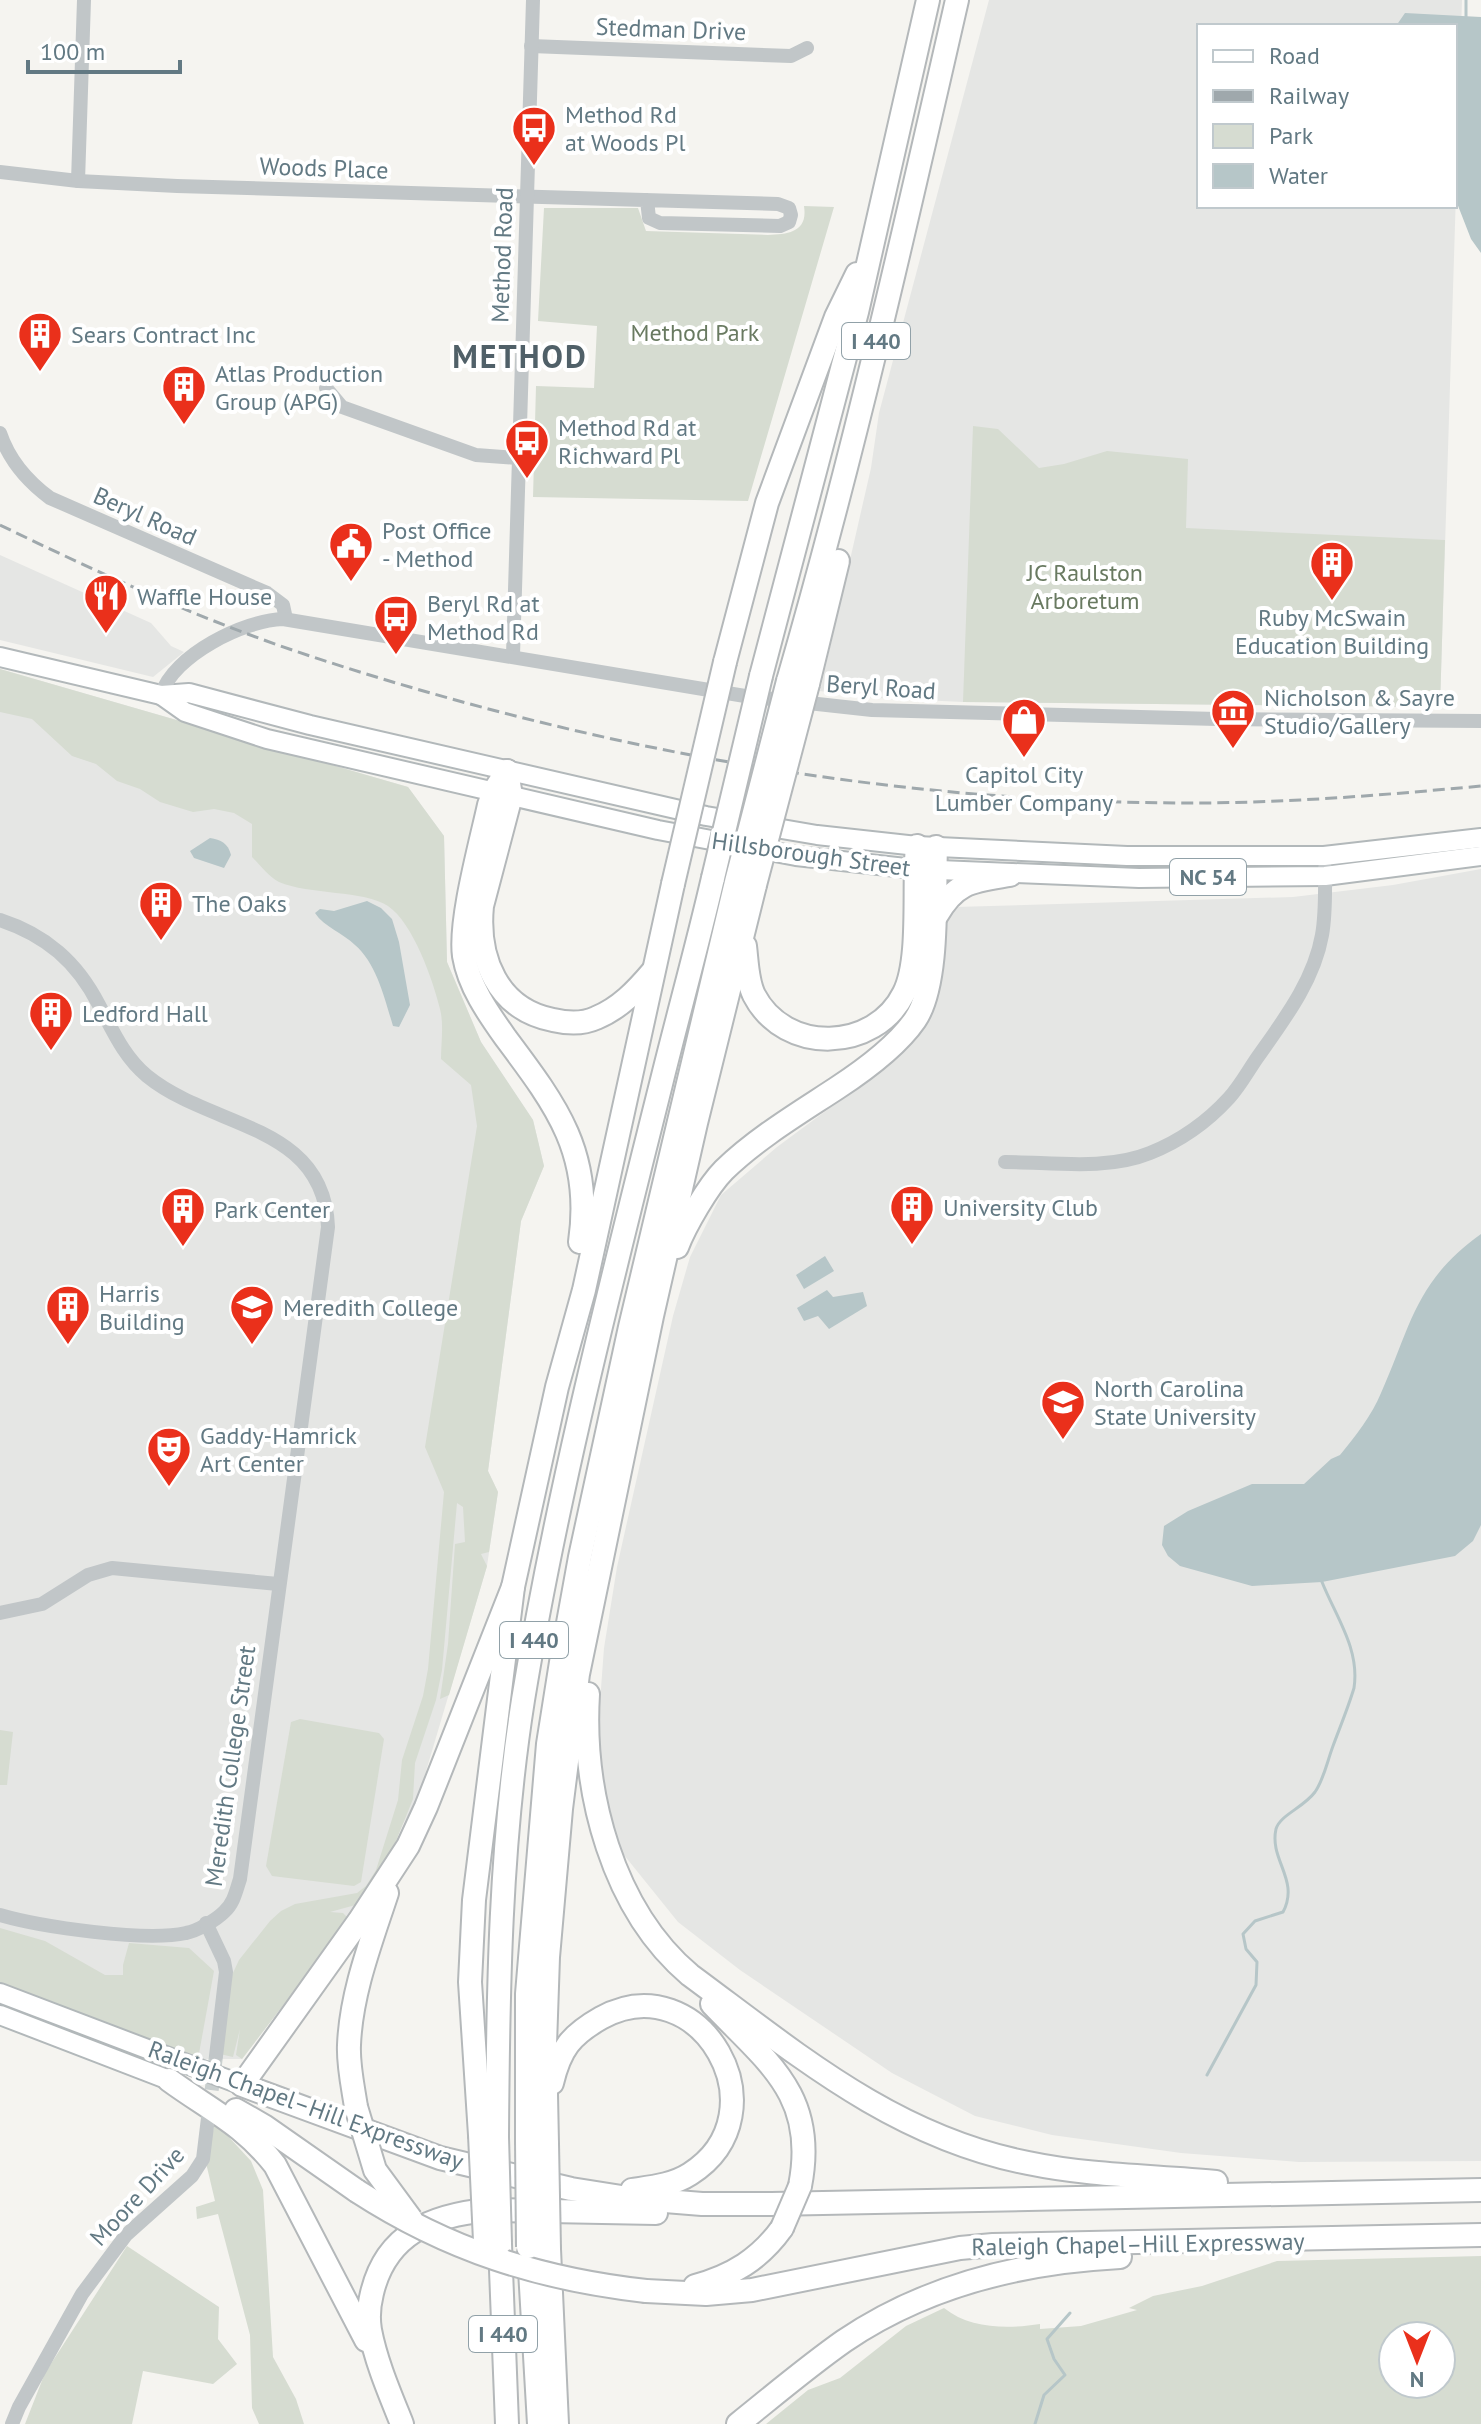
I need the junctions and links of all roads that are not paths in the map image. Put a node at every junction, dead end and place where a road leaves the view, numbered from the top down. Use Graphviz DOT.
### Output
graph roads {
  1 [pos="84,0"];
  2 [pos="533,0"];
  3 [pos="928,0"];
  4 [pos="957,0"];
  5 [pos="531,46"];
  6 [pos="807,48"];
  7 [pos="0,172"];
  8 [pos="78,181"];
  9 [pos="526,196"];
  10 [pos="647,200"];
  11 [pos="876,233"];
  12 [pos="326,388"];
  13 [pos="0,433"];
  14 [pos="517,458"];
  15 [pos="286,619"];
  16 [pos="513,655"];
  17 [pos="0,657"];
  18 [pos="161,695"];
  19 [pos="1481,721"];
  20 [pos="507,771"];
  21 [pos="502,793"];
  22 [pos="1481,838"];
  23 [pos="926,847"];
  24 [pos="1324,856"];
  25 [pos="1481,856"];
  26 [pos="925,870"];
  27 [pos="1010,875"];
  28 [pos="1325,876"];
  29 [pos="745,883"];
  30 [pos="936,916"];
  31 [pos="0,920"];
  32 [pos="744,929"];
  33 [pos="656,967"];
  34 [pos="1005,1162"];
  35 [pos="652,1316"];
  36 [pos="557,1387"];
  37 [pos="278,1584"];
  38 [pos="513,1587"];
  39 [pos="593,1610"];
  40 [pos="0,1613"];
  41 [pos="394,1869"];
  42 [pos="0,1915"];
  43 [pos="206,1923"];
  44 [pos="679,1965"];
  45 [pos="0,1993"];
  46 [pos="0,2015"];
  47 [pos="216,2056"];
  48 [pos="169,2080"];
  49 [pos="242,2085"];
  50 [pos="208,2118"];
  51 [pos="489,2136"];
  52 [pos="540,2137"];
  53 [pos="571,2189"];
  54 [pos="1481,2190"];
  55 [pos="1329,2192"];
  56 [pos="952,2200"];
  57 [pos="415,2226"];
  58 [pos="1481,2235"];
  59 [pos="1368,2238"];
  60 [pos="539,2248"];
  61 [pos="703,2289"];
  62 [pos="382,2374"];
  63 [pos="12,2424"];
  64 [pos="402,2424"];
  65 [pos="507,2424"];
  66 [pos="539,2424"];
  67 [pos="557,2424"];
  68 [pos="738,2424"];
  1 -- 8 [label="street"];
  2 -- 5 [label="street, Method Road"];
  3 -- 11 [label="highway, I 440"];
  4 -- 29 [label="highway, I 440, bridge"];
  5 -- 6 [label="street, Stedman Drive"];
  5 -- 9 [label="street, Method Road"];
  7 -- 8 [label="street, Woods Place"];
  8 -- 9 [label="street, Woods Place"];
  9 -- 10 [label="street, Woods Place"];
  9 -- 14 [label="street, Method Road"];
  10 -- 10 [label="street, Woods Place"];
  11 -- 33 [label="highway, bridge"];
  11 -- 51 [label="highway, I 440, bridge"];
  12 -- 14 [label="street"];
  13 -- 15 [label="street, Beryl Road"];
  14 -- 16 [label="street, Method Road"];
  15 -- 16 [label="street, Beryl Road"];
  15 -- 18 [label="street, Beryl Road"];
  16 -- 19 [label="street, Beryl Road"];
  17 -- 18 [label="main road, Hillsborough Street"];
  18 -- 20 [label="main road, Hillsborough Street"];
  18 -- 21 [label="main road, Hillsborough Street"];
  20 -- 21 [label="highway"];
  20 -- 23 [label="main road, Hillsborough Street / NC 54"];
  21 -- 26 [label="main road, Hillsborough Street / NC 54"];
  21 -- 33 [label="highway"];
  21 -- 36 [label="highway"];
  22 -- 24 [label="main road, Hillsborough Street / NC 54"];
  23 -- 24 [label="main road, Hillsborough Street / NC 54"];
  23 -- 26 [label="highway"];
  24 -- 28 [label="street"];
  25 -- 28 [label="main road, Hillsborough Street / NC 54"];
  26 -- 27 [label="main road, Hillsborough Street / NC 54"];
  26 -- 30 [label="highway"];
  26 -- 32 [label="highway"];
  27 -- 28 [label="main road, Hillsborough Street / NC 54"];
  27 -- 30 [label="highway"];
  28 -- 34 [label="street"];
  29 -- 32 [label="highway"];
  29 -- 52 [label="highway, I 440"];
  30 -- 35 [label="highway"];
  31 -- 37 [label="street, Meredith College Street"];
  32 -- 35 [label="highway"];
  33 -- 36 [label="highway"];
  35 -- 39 [label="highway"];
  36 -- 38 [label="highway"];
  37 -- 40 [label="street"];
  37 -- 43 [label="street, Meredith College Street"];
  38 -- 41 [label="highway"];
  38 -- 51 [label="highway"];
  39 -- 44 [label="highway"];
  39 -- 52 [label="highway"];
  41 -- 49 [label="highway"];
  41 -- 57 [label="highway, bridge"];
  42 -- 43 [label="street, Meredith College Street"];
  43 -- 47 [label="street"];
  44 -- 55 [label="highway"];
  44 -- 61 [label="highway, bridge"];
  45 -- 49 [label="main road, Raleigh Chapel–Hill Expressway"];
  46 -- 48 [label="main road, Raleigh Chapel–Hill Expressway"];
  48 -- 57 [label="highway, Raleigh Chapel–Hill Expressway, bridge"];
  48 -- 62 [label="highway"];
  49 -- 53 [label="highway, Raleigh Chapel–Hill Expressway"];
  50 -- 63 [label="street, Moore Drive"];
  51 -- 65 [label="highway, I 440, bridge"];
  52 -- 53 [label="highway"];
  52 -- 60 [label="highway, I 440, bridge"];
  53 -- 56 [label="highway, Raleigh Chapel–Hill Expressway"];
  54 -- 55 [label="highway, Raleigh Chapel–Hill Expressway"];
  55 -- 56 [label="highway, Raleigh Chapel–Hill Expressway"];
  56 -- 62 [label="highway"];
  57 -- 61 [label="highway, Raleigh Chapel–Hill Expressway, bridge"];
  58 -- 59 [label="highway, Raleigh Chapel–Hill Expressway"];
  59 -- 61 [label="highway, Raleigh Chapel–Hill Expressway"];
  59 -- 68 [label="highway"];
  60 -- 66 [label="highway, I 440"];
  60 -- 67 [label="highway"];
  62 -- 64 [label="highway"];
}
